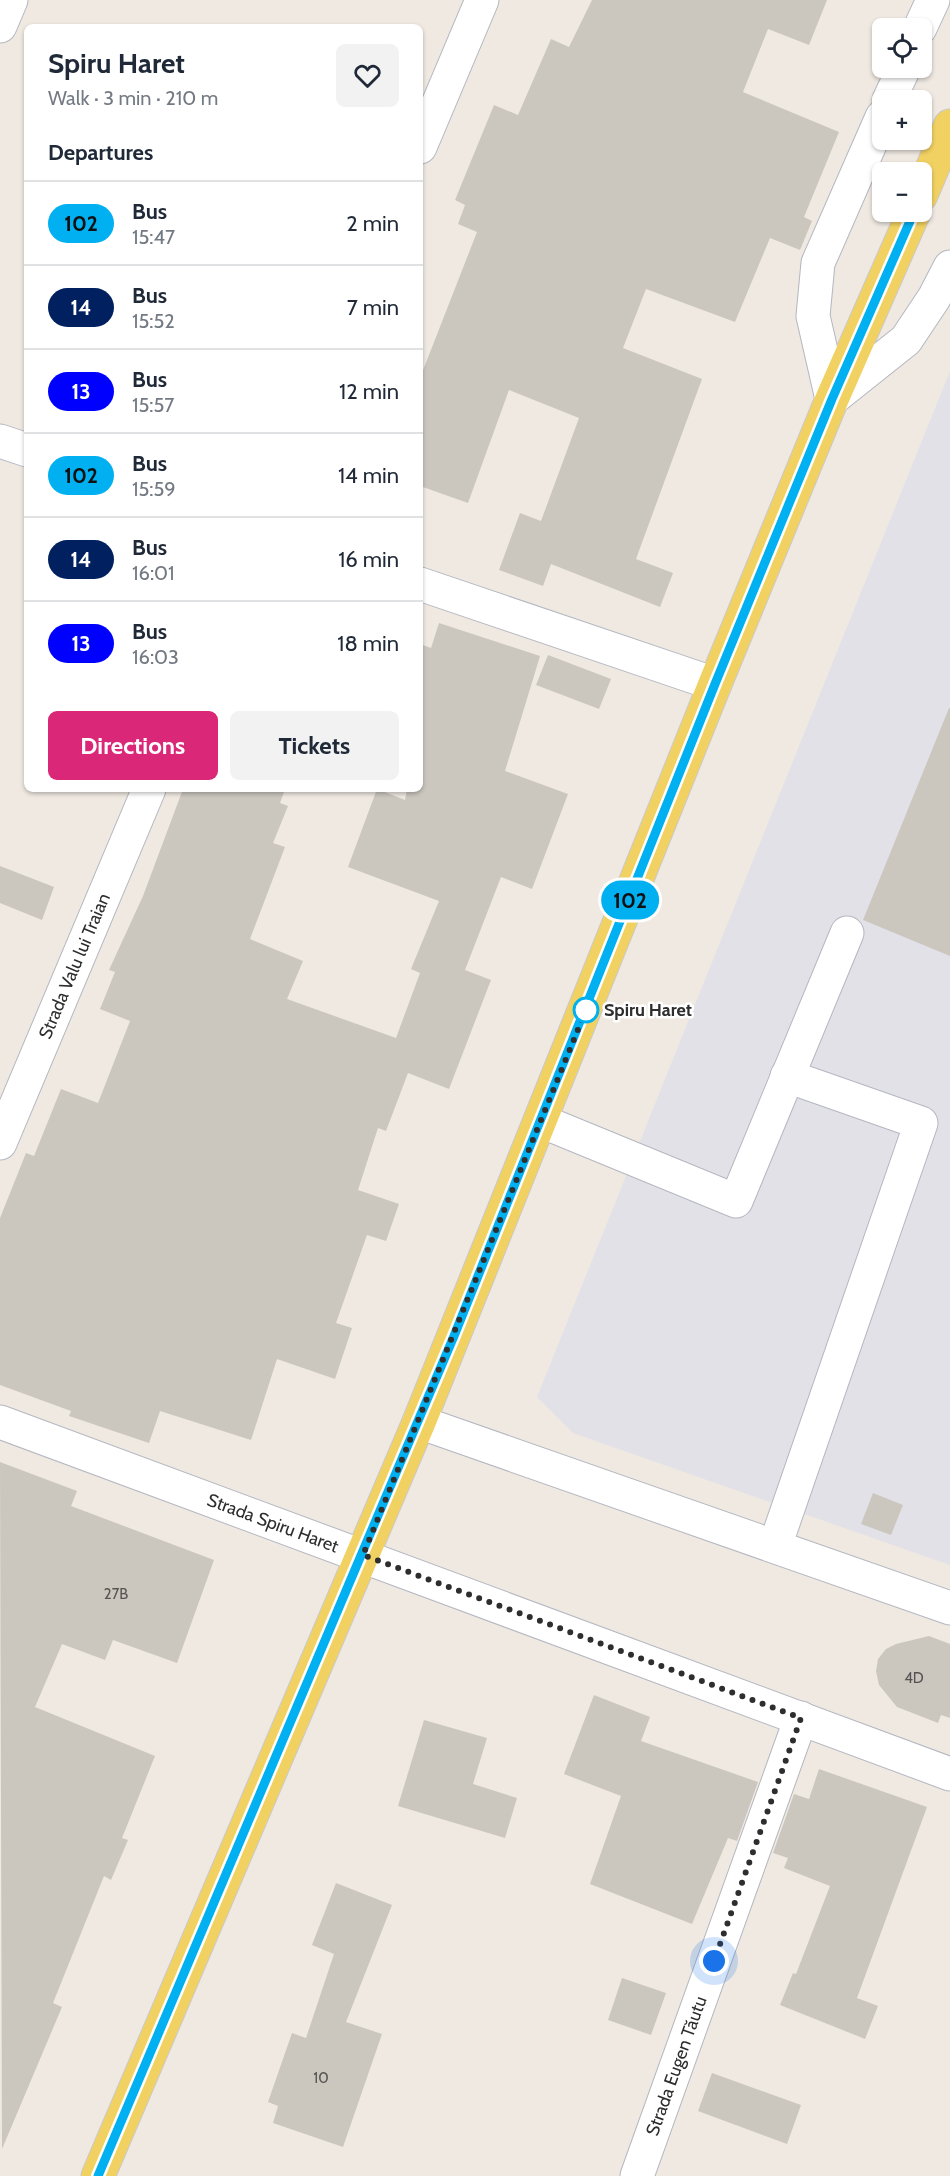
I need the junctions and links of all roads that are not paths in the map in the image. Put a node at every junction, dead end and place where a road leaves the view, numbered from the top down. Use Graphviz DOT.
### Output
graph roads {
  1 [pos="11,0"];
  2 [pos="482,0"];
  3 [pos="933,0"];
  4 [pos="925,18"];
  5 [pos="0,26"];
  6 [pos="950,126"];
  7 [pos="423,140"];
  8 [pos="872,140"];
  9 [pos="932,169"];
  10 [pos="910,222"];
  11 [pos="950,267"];
  12 [pos="832,399"];
  13 [pos="0,441"];
  14 [pos="24,449"];
  15 [pos="423,585"];
  16 [pos="715,684"];
  17 [pos="148,792"];
  18 [pos="847,933"];
  19 [pos="787,1076"];
  20 [pos="542,1120"];
  21 [pos="0,1143"];
  22 [pos="0,1422"];
  23 [pos="419,1422"];
  24 [pos="775,1546"];
  25 [pos="363,1555"];
  26 [pos="950,1608"];
  27 [pos="801,1718"];
  28 [pos="950,1774"];
  29 [pos="98,2176"];
  30 [pos="637,2176"];
  1 -- 5 [label="street"];
  2 -- 7 [label="street"];
  3 -- 4 [label="street"];
  6 -- 9 [label="main road"];
  8 -- 12 [label="street"];
  10 -- 12 [label="main road"];
  11 -- 12 [label="street"];
  12 -- 16 [label="main road"];
  13 -- 14 [label="street"];
  15 -- 16 [label="street"];
  16 -- 20 [label="main road"];
  17 -- 21 [label="street, Strada Valu lui Traian"];
  18 -- 19 [label="street"];
  19 -- 20 [label="street"];
  19 -- 24 [label="street"];
  20 -- 23 [label="main road"];
  22 -- 25 [label="street, Strada Spiru Haret"];
  23 -- 24 [label="street"];
  23 -- 25 [label="main road"];
  24 -- 26 [label="street"];
  25 -- 27 [label="street, Strada Spiru Haret"];
  25 -- 29 [label="main road"];
  27 -- 28 [label="street, Strada Spiru Haret"];
  27 -- 30 [label="street, Strada Eugen Tăutu"];
}
